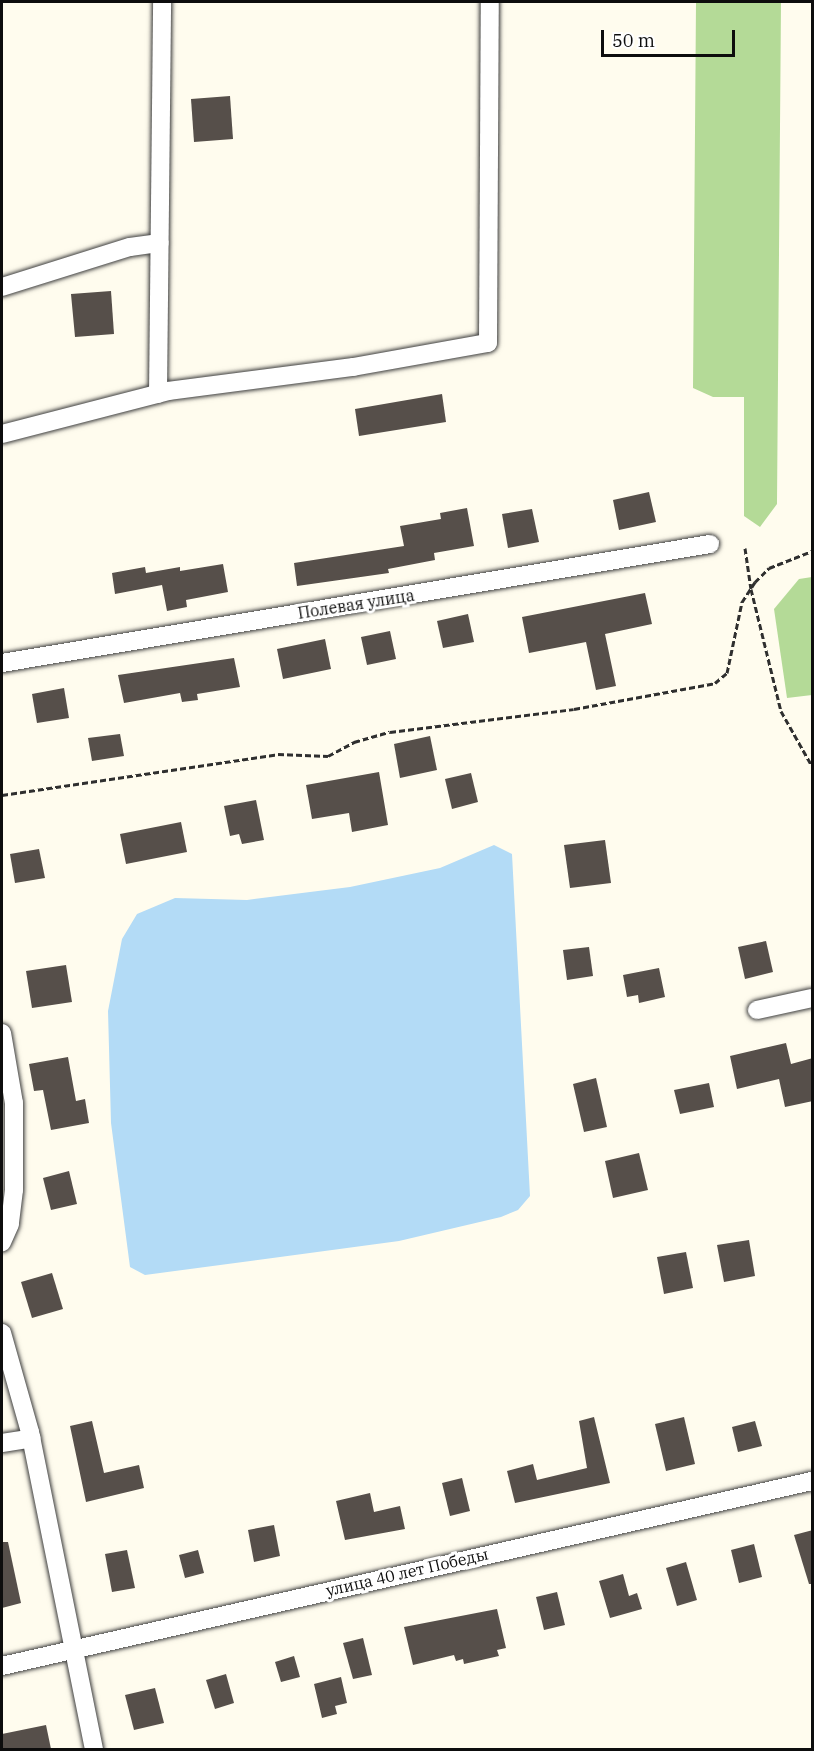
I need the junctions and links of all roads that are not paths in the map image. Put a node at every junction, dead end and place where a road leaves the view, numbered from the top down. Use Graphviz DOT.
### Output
graph roads {
  1 [pos="162,2"];
  2 [pos="490,2"];
  3 [pos="160,243"];
  4 [pos="2,287"];
  5 [pos="158,394"];
  6 [pos="2,434"];
  7 [pos="710,544"];
  8 [pos="2,663"];
  9 [pos="813,998"];
  10 [pos="758,1010"];
  11 [pos="2,1033"];
  12 [pos="2,1242"];
  13 [pos="2,1333"];
  14 [pos="32,1438"];
  15 [pos="2,1443"];
  16 [pos="813,1481"];
  17 [pos="73,1647"];
  18 [pos="2,1666"];
  19 [pos="94,1749"];
  1 -- 3 [label="street"];
  2 -- 5 [label="street"];
  3 -- 4 [label="street"];
  3 -- 5 [label="street"];
  5 -- 6 [label="street"];
  7 -- 8 [label="street, Полевая улица"];
  9 -- 10 [label="street"];
  11 -- 12 [label="street"];
  13 -- 14 [label="street"];
  14 -- 15 [label="street"];
  14 -- 17 [label="street"];
  16 -- 17 [label="street, улица 40 лет Победы"];
  17 -- 18 [label="street, улица 40 лет Победы"];
  17 -- 19 [label="street"];
}
